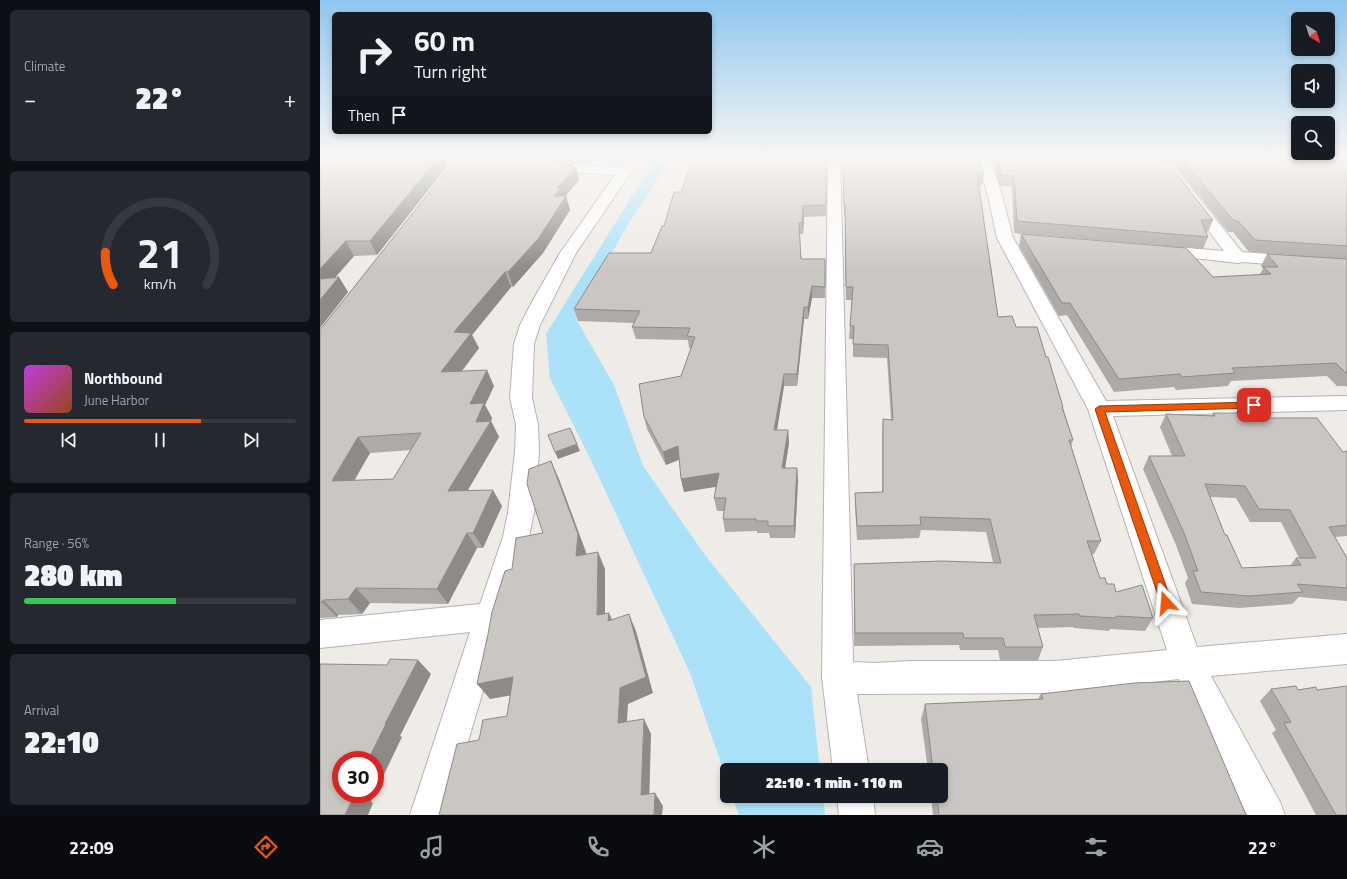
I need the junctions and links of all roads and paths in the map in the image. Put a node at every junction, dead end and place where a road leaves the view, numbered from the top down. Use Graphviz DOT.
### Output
graph roads {
  1 [pos="610,194"];
  2 [pos="837,194"];
  3 [pos="994,194"];
  4 [pos="1188,194"];
  5 [pos="1145,250"];
  6 [pos="1238,258"];
  7 [pos="1347,265"];
  8 [pos="1347,403"];
  9 [pos="1099,409"];
  10 [pos="490,616"];
  11 [pos="320,634"];
  12 [pos="1347,649"];
  13 [pos="1187,663"];
  14 [pos="838,677"];
  15 [pos="850,763"];
  16 [pos="856,803"];
  17 [pos="428,815"];
  18 [pos="857,815"];
  19 [pos="1267,815"];
  1 -- 10 [label="street"];
  2 -- 14 [label="street"];
  3 -- 9 [label="street"];
  4 -- 6 [label="street"];
  5 -- 6 [label="street"];
  6 -- 7 [label="street"];
  8 -- 9 [label="street"];
  9 -- 13 [label="street"];
  10 -- 11 [label="street"];
  10 -- 17 [label="street"];
  12 -- 13 [label="street"];
  13 -- 14 [label="street"];
  13 -- 19 [label="street"];
  14 -- 15 [label="street"];
  16 -- 18 [label="street"];
}
